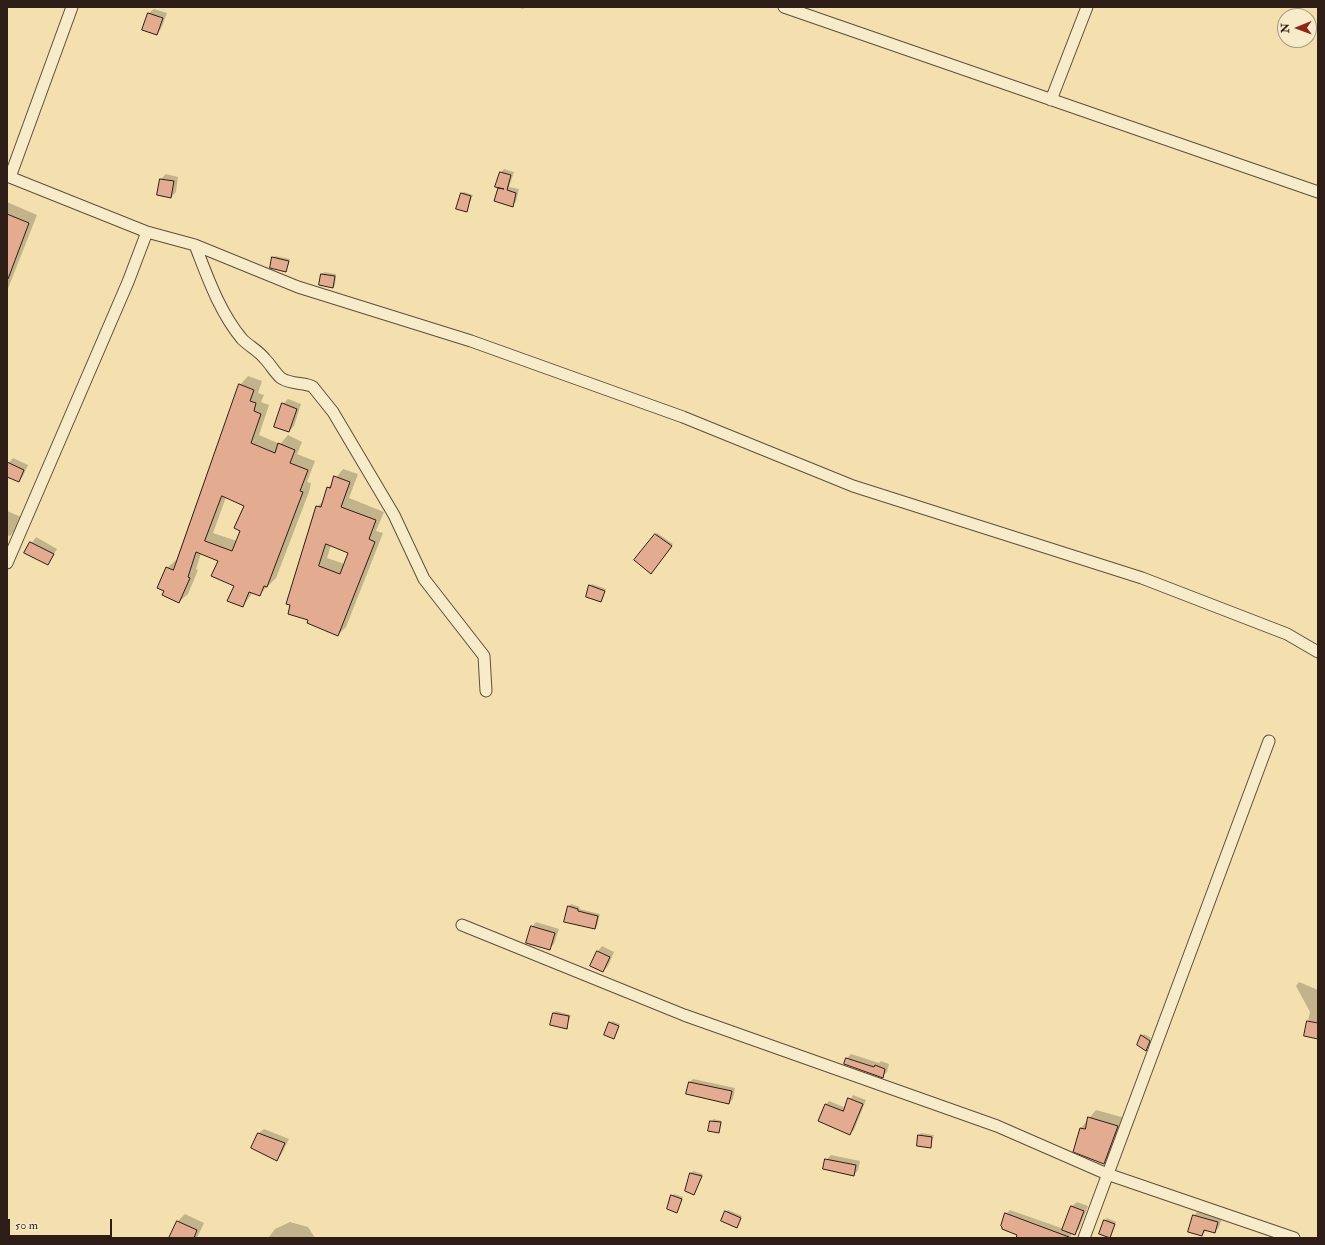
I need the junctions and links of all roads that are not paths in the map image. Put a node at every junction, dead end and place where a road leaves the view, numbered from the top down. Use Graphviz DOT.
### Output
graph roads {
  1 [pos="72,7"];
  2 [pos="784,7"];
  3 [pos="1087,7"];
  4 [pos="1051,100"];
  5 [pos="9,176"];
  6 [pos="1318,192"];
  7 [pos="147,232"];
  8 [pos="195,245"];
  9 [pos="7,563"];
  10 [pos="1318,652"];
  11 [pos="486,691"];
  12 [pos="1269,741"];
  13 [pos="462,925"];
  14 [pos="1107,1174"];
  15 [pos="1084,1238"];
  16 [pos="1294,1238"];
  1 -- 5 [label="street"];
  2 -- 4 [label="street"];
  3 -- 4 [label="street"];
  4 -- 6 [label="street"];
  5 -- 7 [label="street"];
  7 -- 8 [label="street"];
  7 -- 9 [label="street"];
  8 -- 10 [label="street"];
  8 -- 11 [label="street"];
  12 -- 14 [label="street"];
  13 -- 14 [label="street"];
  14 -- 15 [label="street"];
  14 -- 16 [label="street"];
}
